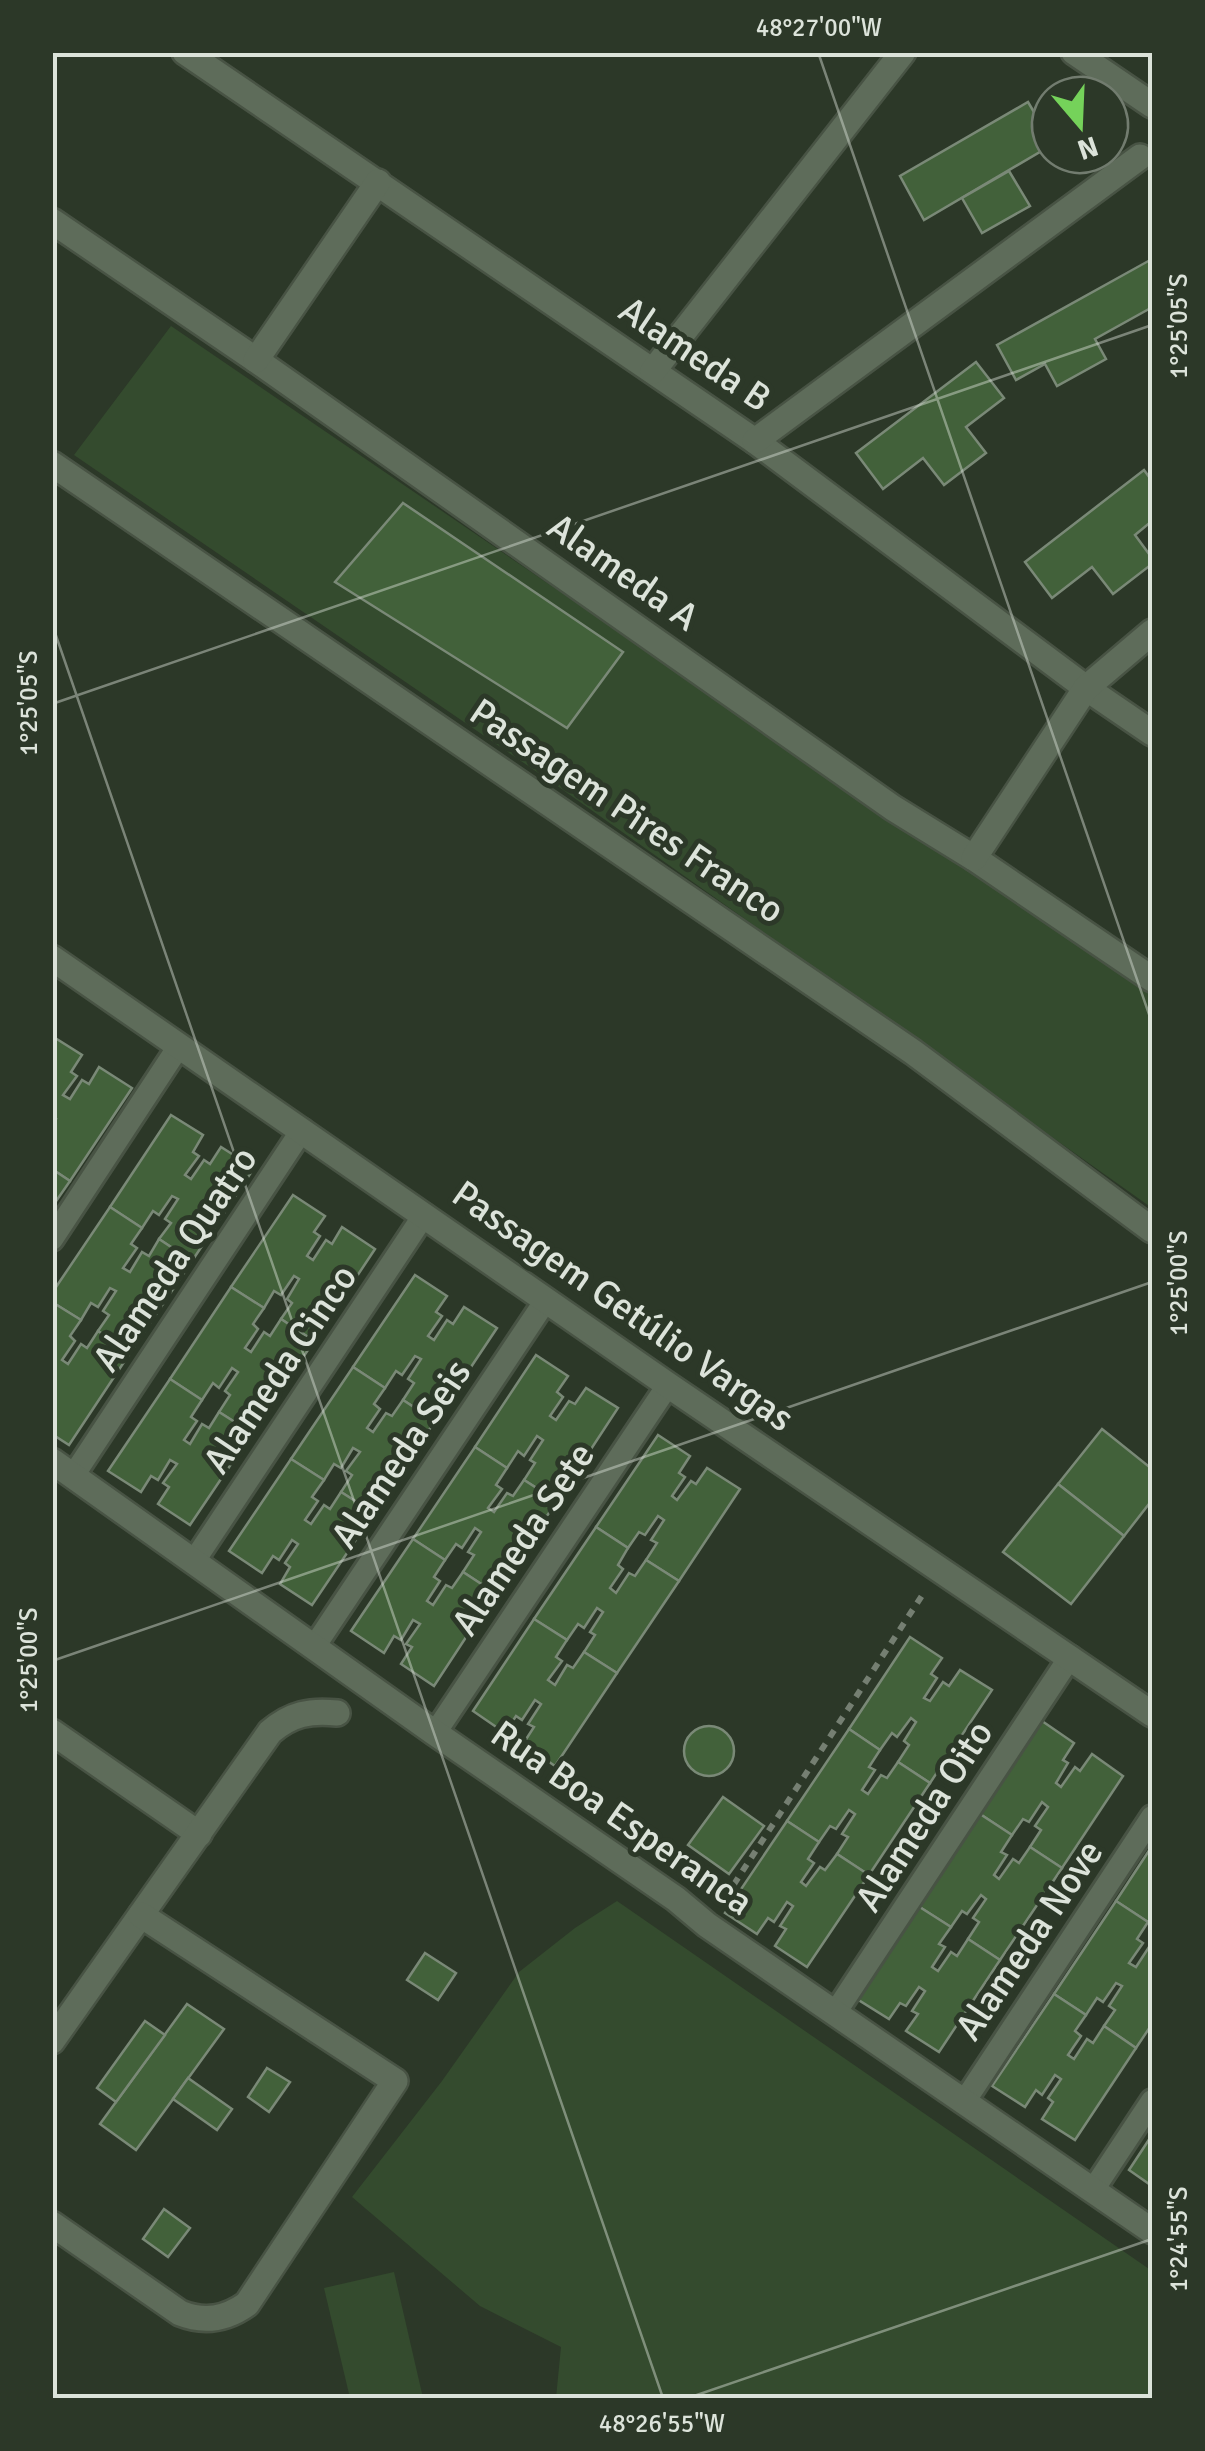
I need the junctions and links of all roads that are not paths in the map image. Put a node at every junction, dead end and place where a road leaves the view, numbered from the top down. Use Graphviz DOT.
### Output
graph roads {
  1 [pos="185,52"];
  2 [pos="904,52"];
  3 [pos="1074,52"];
  4 [pos="1152,105"];
  5 [pos="1140,157"];
  6 [pos="378,182"];
  7 [pos="52,222"];
  8 [pos="256,360"];
  9 [pos="653,371"];
  10 [pos="755,440"];
  11 [pos="52,464"];
  12 [pos="1152,632"];
  13 [pos="1086,688"];
  14 [pos="1152,733"];
  15 [pos="974,858"];
  16 [pos="54,962"];
  17 [pos="1152,980"];
  18 [pos="180,1046"];
  19 [pos="302,1130"];
  20 [pos="424,1215"];
  21 [pos="1152,1230"];
  22 [pos="52,1239"];
  23 [pos="546,1300"];
  24 [pos="668,1385"];
  25 [pos="63,1468"];
  26 [pos="194,1562"];
  27 [pos="314,1647"];
  28 [pos="1070,1657"];
  29 [pos="336,1714"];
  30 [pos="1152,1714"];
  31 [pos="52,1732"];
  32 [pos="435,1733"];
  33 [pos="1152,1817"];
  34 [pos="198,1834"];
  35 [pos="141,1915"];
  36 [pos="836,2013"];
  37 [pos="52,2041"];
  38 [pos="1152,2101"];
  39 [pos="964,2102"];
  40 [pos="1093,2190"];
  41 [pos="52,2224"];
  42 [pos="1152,2232"];
  1 -- 6 [label="street, Alameda B"];
  2 -- 9 [label="street"];
  3 -- 4 [label="street"];
  5 -- 10 [label="street"];
  6 -- 8 [label="street"];
  6 -- 9 [label="street, Alameda B"];
  7 -- 8 [label="street, Alameda A"];
  8 -- 15 [label="street, Alameda A"];
  9 -- 10 [label="street, Alameda B"];
  10 -- 13 [label="street, Alameda B"];
  11 -- 21 [label="street, Passagem Pires Franco"];
  12 -- 13 [label="street"];
  13 -- 14 [label="street, Alameda B"];
  13 -- 15 [label="street"];
  15 -- 17 [label="street, Alameda A"];
  16 -- 18 [label="street, Passagem Getúlio Vargas"];
  18 -- 19 [label="street, Passagem Getúlio Vargas"];
  18 -- 22 [label="lane"];
  19 -- 20 [label="street, Passagem Getúlio Vargas"];
  19 -- 25 [label="lane, Alameda Quatro"];
  20 -- 23 [label="street, Passagem Getúlio Vargas"];
  20 -- 26 [label="lane, Alameda Cinco"];
  23 -- 24 [label="street, Passagem Getúlio Vargas"];
  23 -- 27 [label="lane, Alameda Seis"];
  24 -- 28 [label="street, Passagem Getúlio Vargas"];
  24 -- 32 [label="lane, Alameda Sete"];
  25 -- 26 [label="street, Rua Boa Esperanca"];
  26 -- 27 [label="street, Rua Boa Esperanca"];
  27 -- 32 [label="street, Rua Boa Esperanca"];
  28 -- 30 [label="street, Passagem Getúlio Vargas"];
  28 -- 36 [label="lane, Alameda Oito"];
  29 -- 34 [label="street"];
  31 -- 34 [label="street"];
  32 -- 36 [label="street, Rua Boa Esperanca"];
  33 -- 39 [label="lane, Alameda Nove"];
  34 -- 35 [label="street"];
  35 -- 37 [label="street"];
  35 -- 41 [label="street"];
  36 -- 39 [label="street, Rua Boa Esperanca"];
  38 -- 40 [label="lane"];
  39 -- 40 [label="street, Rua Boa Esperanca"];
  40 -- 42 [label="street, Rua Boa Esperanca"];
}
